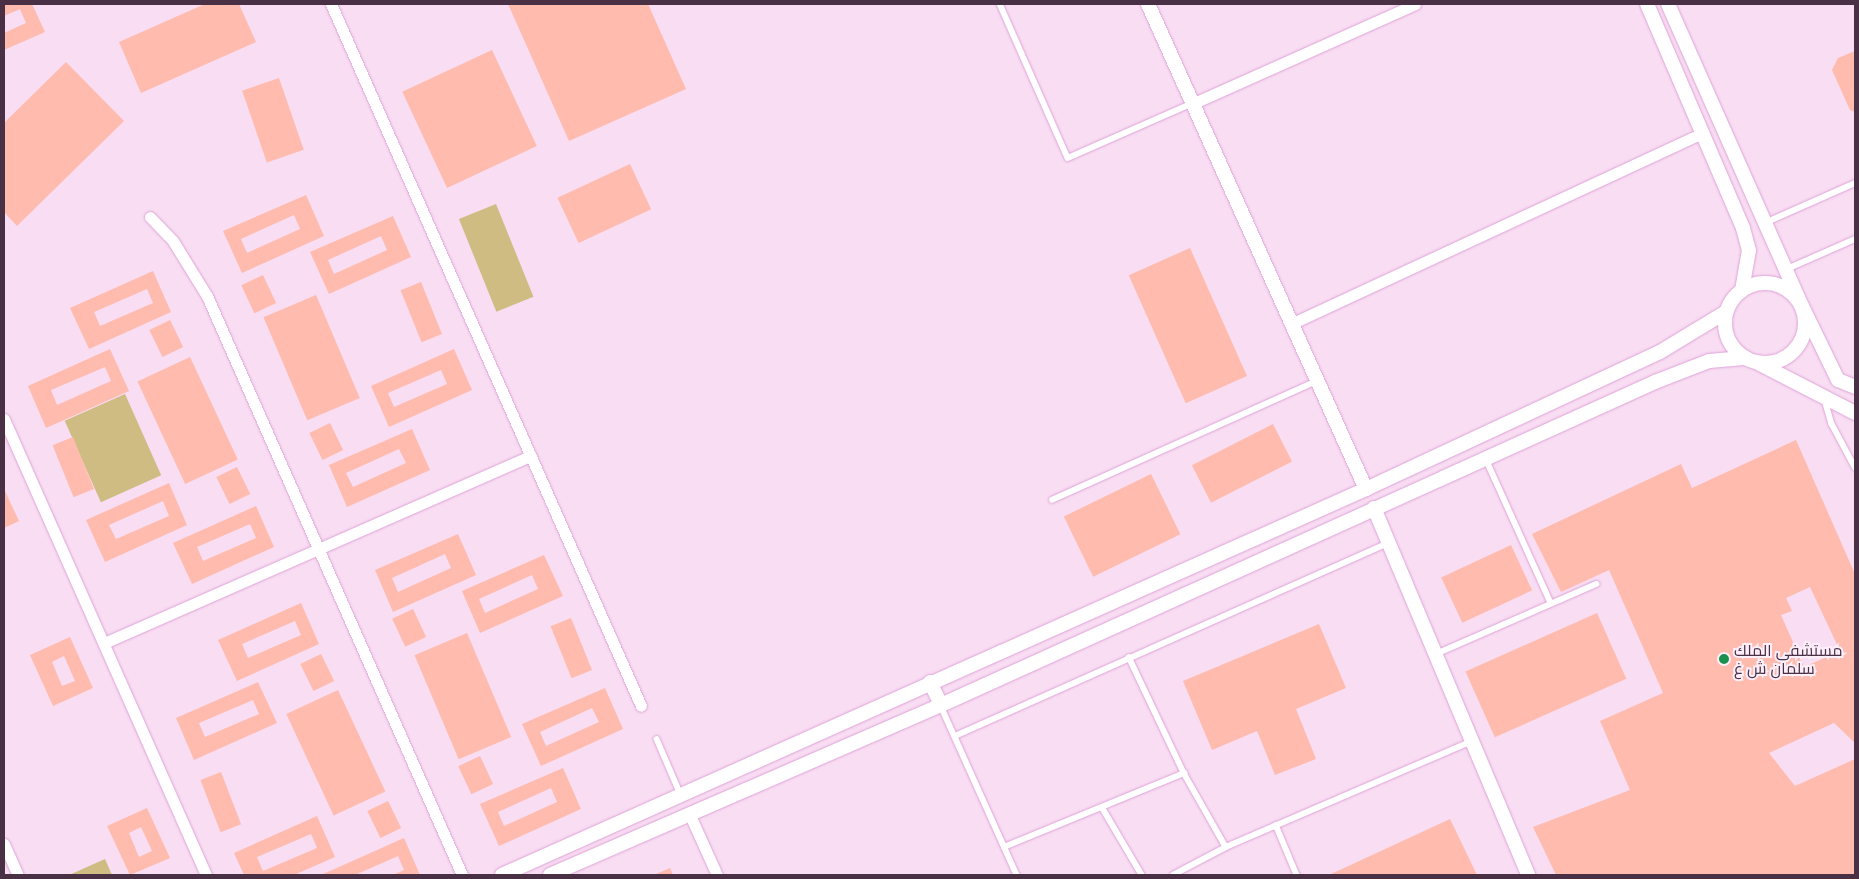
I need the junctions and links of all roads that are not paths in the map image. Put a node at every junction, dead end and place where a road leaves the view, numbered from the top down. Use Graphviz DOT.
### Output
graph roads {
  1 [pos="331,4"];
  2 [pos="1000,4"];
  3 [pos="1148,4"];
  4 [pos="1415,4"];
  5 [pos="1647,4"];
  6 [pos="1668,4"];
  7 [pos="1194,103"];
  8 [pos="1703,134"];
  9 [pos="1855,182"];
  10 [pos="150,217"];
  11 [pos="1767,222"];
  12 [pos="1855,239"];
  13 [pos="1788,269"];
  14 [pos="1742,290"];
  15 [pos="1802,306"];
  16 [pos="1726,312"];
  17 [pos="1292,323"];
  18 [pos="1750,360"];
  19 [pos="1317,381"];
  20 [pos="1855,387"];
  21 [pos="1824,398"];
  22 [pos="1855,413"];
  23 [pos="4,419"];
  24 [pos="531,456"];
  25 [pos="1486,457"];
  26 [pos="1855,467"];
  27 [pos="1366,489"];
  28 [pos="1052,500"];
  29 [pos="1374,508"];
  30 [pos="1389,543"];
  31 [pos="316,550"];
  32 [pos="1596,584"];
  33 [pos="1551,604"];
  34 [pos="104,643"];
  35 [pos="1436,654"];
  36 [pos="1129,657"];
  37 [pos="930,682"];
  38 [pos="899,696"];
  39 [pos="941,705"];
  40 [pos="641,706"];
  41 [pos="909,719"];
  42 [pos="955,736"];
  43 [pos="656,739"];
  44 [pos="1473,740"];
  45 [pos="1184,774"];
  46 [pos="681,795"];
  47 [pos="1102,807"];
  48 [pos="689,813"];
  49 [pos="1276,825"];
  50 [pos="4,844"];
  51 [pos="1004,847"];
  52 [pos="1226,847"];
  53 [pos="507,874"];
  54 [pos="18,875"];
  55 [pos="206,875"];
  56 [pos="462,875"];
  57 [pos="550,875"];
  58 [pos="717,875"];
  59 [pos="1017,875"];
  60 [pos="1142,875"];
  61 [pos="1173,875"];
  62 [pos="1297,875"];
  63 [pos="1528,875"];
  1 -- 24 [label="street"];
  2 -- 7 [label="lane"];
  3 -- 7 [label="street"];
  4 -- 7 [label="street"];
  5 -- 8 [label="street"];
  6 -- 11 [label="street"];
  7 -- 17 [label="street"];
  8 -- 14 [label="street"];
  8 -- 17 [label="street"];
  9 -- 11 [label="lane"];
  10 -- 31 [label="street"];
  11 -- 13 [label="street"];
  12 -- 13 [label="lane"];
  13 -- 15 [label="street"];
  14 -- 15 [label="street"];
  14 -- 16 [label="street"];
  15 -- 18 [label="street"];
  15 -- 20 [label="street"];
  16 -- 18 [label="street"];
  16 -- 27 [label="street"];
  17 -- 19 [label="street"];
  18 -- 21 [label="street"];
  18 -- 25 [label="street"];
  19 -- 27 [label="street"];
  19 -- 28 [label="lane"];
  21 -- 22 [label="street"];
  21 -- 26 [label="lane"];
  23 -- 34 [label="street"];
  24 -- 31 [label="street"];
  24 -- 40 [label="street"];
  25 -- 29 [label="street"];
  25 -- 33 [label="lane"];
  27 -- 37 [label="street"];
  29 -- 30 [label="street"];
  29 -- 39 [label="street"];
  30 -- 35 [label="street"];
  30 -- 36 [label="lane"];
  31 -- 34 [label="street"];
  31 -- 56 [label="street"];
  32 -- 33 [label="lane"];
  33 -- 35 [label="lane"];
  34 -- 55 [label="street"];
  35 -- 44 [label="street"];
  36 -- 42 [label="lane"];
  36 -- 45 [label="lane"];
  37 -- 38 [label="street"];
  37 -- 39 [label="street"];
  38 -- 41 [label="street"];
  38 -- 46 [label="street"];
  39 -- 41 [label="street"];
  39 -- 42 [label="lane"];
  41 -- 48 [label="street"];
  42 -- 51 [label="lane"];
  43 -- 46 [label="lane"];
  44 -- 49 [label="lane"];
  44 -- 63 [label="street"];
  45 -- 47 [label="lane"];
  45 -- 52 [label="lane"];
  46 -- 53 [label="street"];
  47 -- 51 [label="lane"];
  47 -- 60 [label="lane"];
  48 -- 57 [label="street"];
  48 -- 58 [label="street"];
  49 -- 52 [label="lane"];
  49 -- 62 [label="lane"];
  50 -- 54 [label="street"];
  51 -- 59 [label="lane"];
  52 -- 61 [label="lane"];
}
